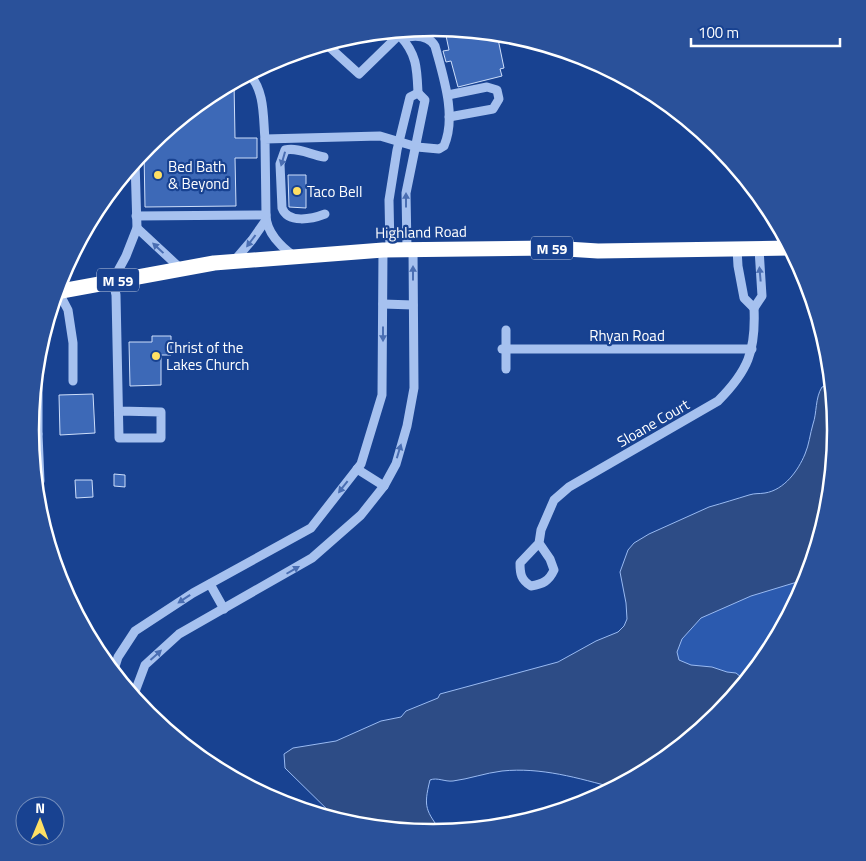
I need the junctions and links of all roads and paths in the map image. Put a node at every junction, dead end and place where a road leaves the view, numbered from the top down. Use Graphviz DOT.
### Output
graph roads {
  1 [pos="415,37"];
  2 [pos="396,38"];
  3 [pos="401,38"];
  4 [pos="332,50"];
  5 [pos="254,80"];
  6 [pos="418,93"];
  7 [pos="448,95"];
  8 [pos="448,117"];
  9 [pos="266,139"];
  10 [pos="398,142"];
  11 [pos="417,147"];
  12 [pos="324,156"];
  13 [pos="135,173"];
  14 [pos="325,214"];
  15 [pos="136,216"];
  16 [pos="266,217"];
  17 [pos="137,228"];
  18 [pos="758,248"];
  19 [pos="782,248"];
  20 [pos="410,249"];
  21 [pos="737,249"];
  22 [pos="387,250"];
  23 [pos="295,257"];
  24 [pos="234,262"];
  25 [pos="180,268"];
  26 [pos="113,280"];
  27 [pos="66,289"];
  28 [pos="62,299"];
  29 [pos="383,304"];
  30 [pos="413,305"];
  31 [pos="754,308"];
  32 [pos="506,330"];
  33 [pos="752,348"];
  34 [pos="504,349"];
  35 [pos="506,370"];
  36 [pos="74,380"];
  37 [pos="119,411"];
  38 [pos="357,469"];
  39 [pos="384,486"];
  40 [pos="539,543"];
  41 [pos="210,584"];
  42 [pos="224,609"];
  43 [pos="116,665"];
  44 [pos="136,689"];
  1 -- 7 [label="street"];
  2 -- 4 [label="street"];
  3 -- 6 [label="street"];
  5 -- 9 [label="street"];
  6 -- 10 [label="street"];
  6 -- 11 [label="street"];
  7 -- 8 [label="street"];
  7 -- 8 [label="street"];
  8 -- 11 [label="street"];
  9 -- 10 [label="street"];
  9 -- 16 [label="street"];
  10 -- 11 [label="street"];
  10 -- 22 [label="street"];
  20 -- 11 [label="street, one-way"];
  12 -- 14 [label="street, one-way"];
  13 -- 15 [label="street"];
  15 -- 16 [label="street"];
  15 -- 17 [label="street"];
  16 -- 23 [label="street"];
  16 -- 24 [label="street, one-way"];
  25 -- 17 [label="street, one-way"];
  17 -- 26 [label="street"];
  18 -- 19 [label="highway, Highland Road / M 59"];
  18 -- 21 [label="highway, Highland Road / M 59"];
  31 -- 18 [label="street, Sloane Court, one-way"];
  20 -- 21 [label="highway, Highland Road / M 59"];
  20 -- 22 [label="highway, Highland Road / M 59"];
  30 -- 20 [label="street, one-way"];
  21 -- 31 [label="street, Sloane Court"];
  22 -- 23 [label="highway, Highland Road / M 59"];
  22 -- 29 [label="street"];
  23 -- 24 [label="highway, Highland Road / M 59"];
  24 -- 25 [label="highway, Highland Road / M 59"];
  25 -- 26 [label="highway, Highland Road / M 59"];
  26 -- 27 [label="highway, Highland Road / M 59"];
  26 -- 37 [label="street"];
  28 -- 36 [label="street"];
  29 -- 30 [label="street"];
  29 -- 38 [label="street, one-way"];
  39 -- 30 [label="street, one-way"];
  31 -- 33 [label="street, Sloane Court"];
  32 -- 34 [label="street"];
  33 -- 34 [label="street, Rhyan Road"];
  33 -- 40 [label="street, Sloane Court"];
  34 -- 35 [label="street"];
  37 -- 37 [label="street"];
  38 -- 39 [label="street"];
  38 -- 41 [label="street, one-way"];
  42 -- 39 [label="street, one-way"];
  40 -- 40 [label="street, Sloane Court"];
  41 -- 42 [label="street"];
  41 -- 43 [label="street, one-way"];
  44 -- 42 [label="street, one-way"];
}
